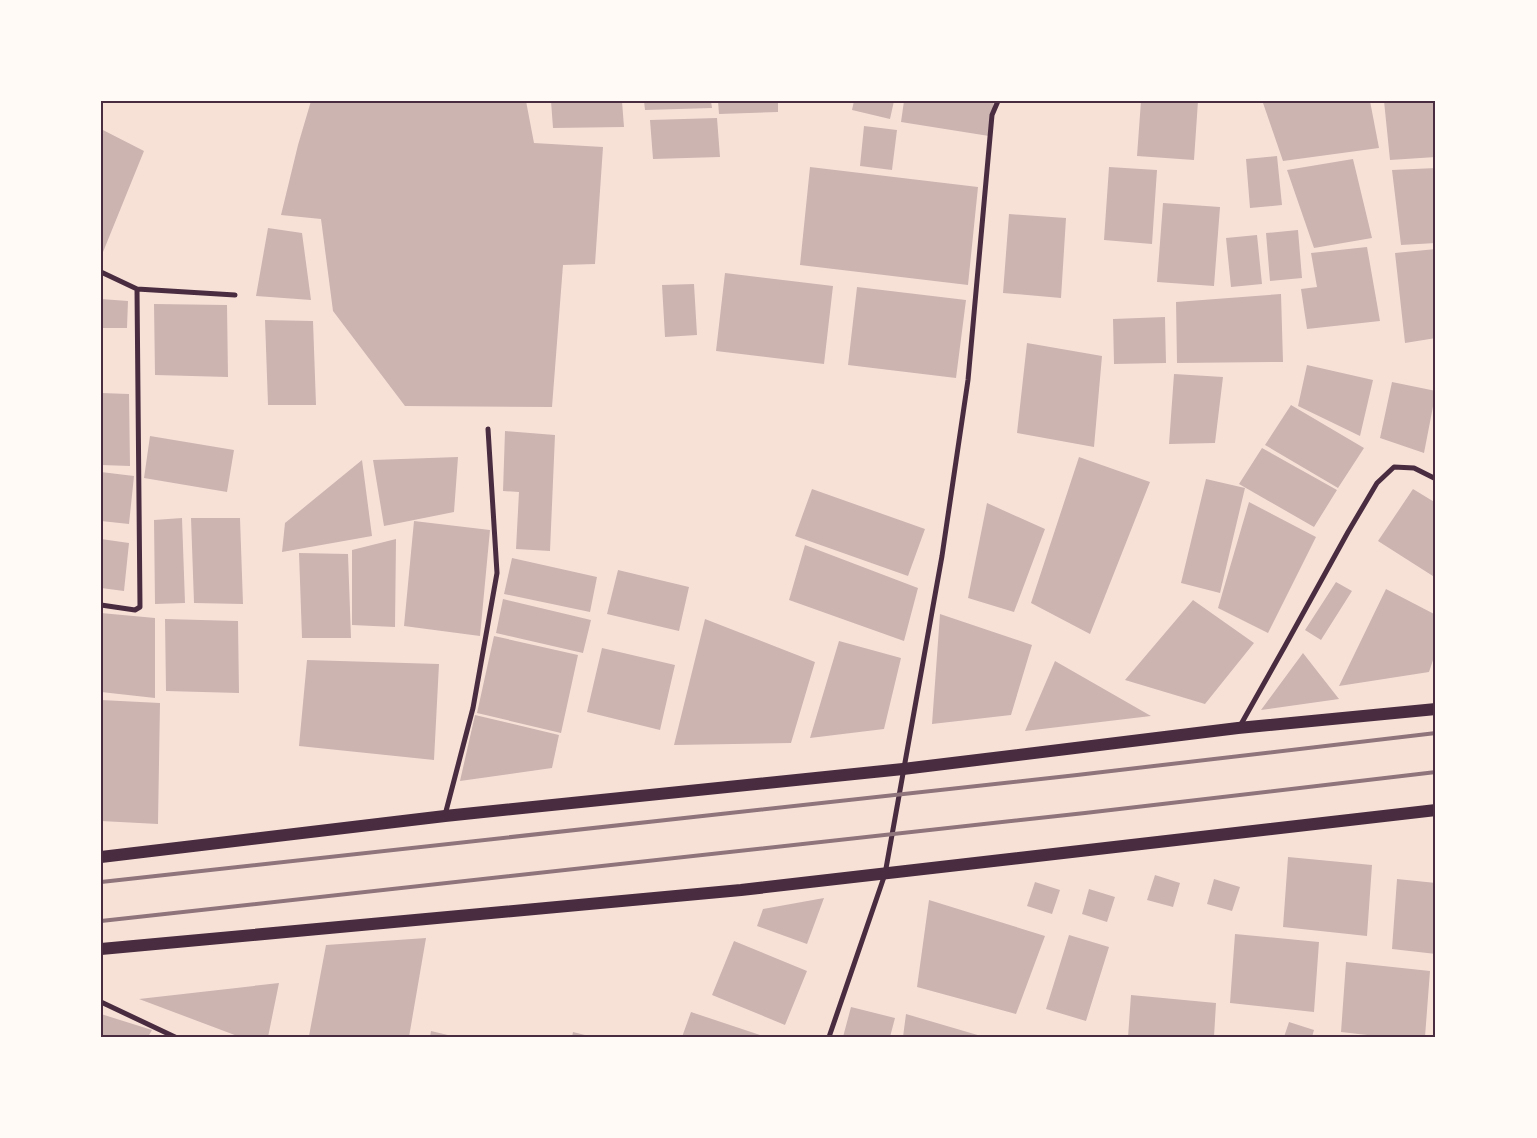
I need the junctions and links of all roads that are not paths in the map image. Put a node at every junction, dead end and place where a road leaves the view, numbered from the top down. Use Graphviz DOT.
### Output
graph roads {
  1 [pos="998,101"];
  2 [pos="101,272"];
  3 [pos="136,289"];
  4 [pos="235,296"];
  5 [pos="488,429"];
  6 [pos="1436,479"];
  7 [pos="101,605"];
  8 [pos="1436,709"];
  9 [pos="1238,728"];
  10 [pos="903,769"];
  11 [pos="1436,810"];
  12 [pos="445,816"];
  13 [pos="101,857"];
  14 [pos="885,874"];
  15 [pos="101,950"];
  16 [pos="101,1002"];
  17 [pos="175,1037"];
  18 [pos="829,1037"];
  1 -- 10 [label="street"];
  2 -- 3 [label="street"];
  3 -- 4 [label="street"];
  3 -- 7 [label="street"];
  5 -- 12 [label="street"];
  6 -- 9 [label="street"];
  8 -- 9 [label="main road"];
  9 -- 10 [label="main road"];
  10 -- 12 [label="main road"];
  10 -- 14 [label="street"];
  11 -- 14 [label="main road"];
  12 -- 13 [label="main road"];
  14 -- 15 [label="main road"];
  14 -- 18 [label="street"];
  16 -- 17 [label="street"];
}
